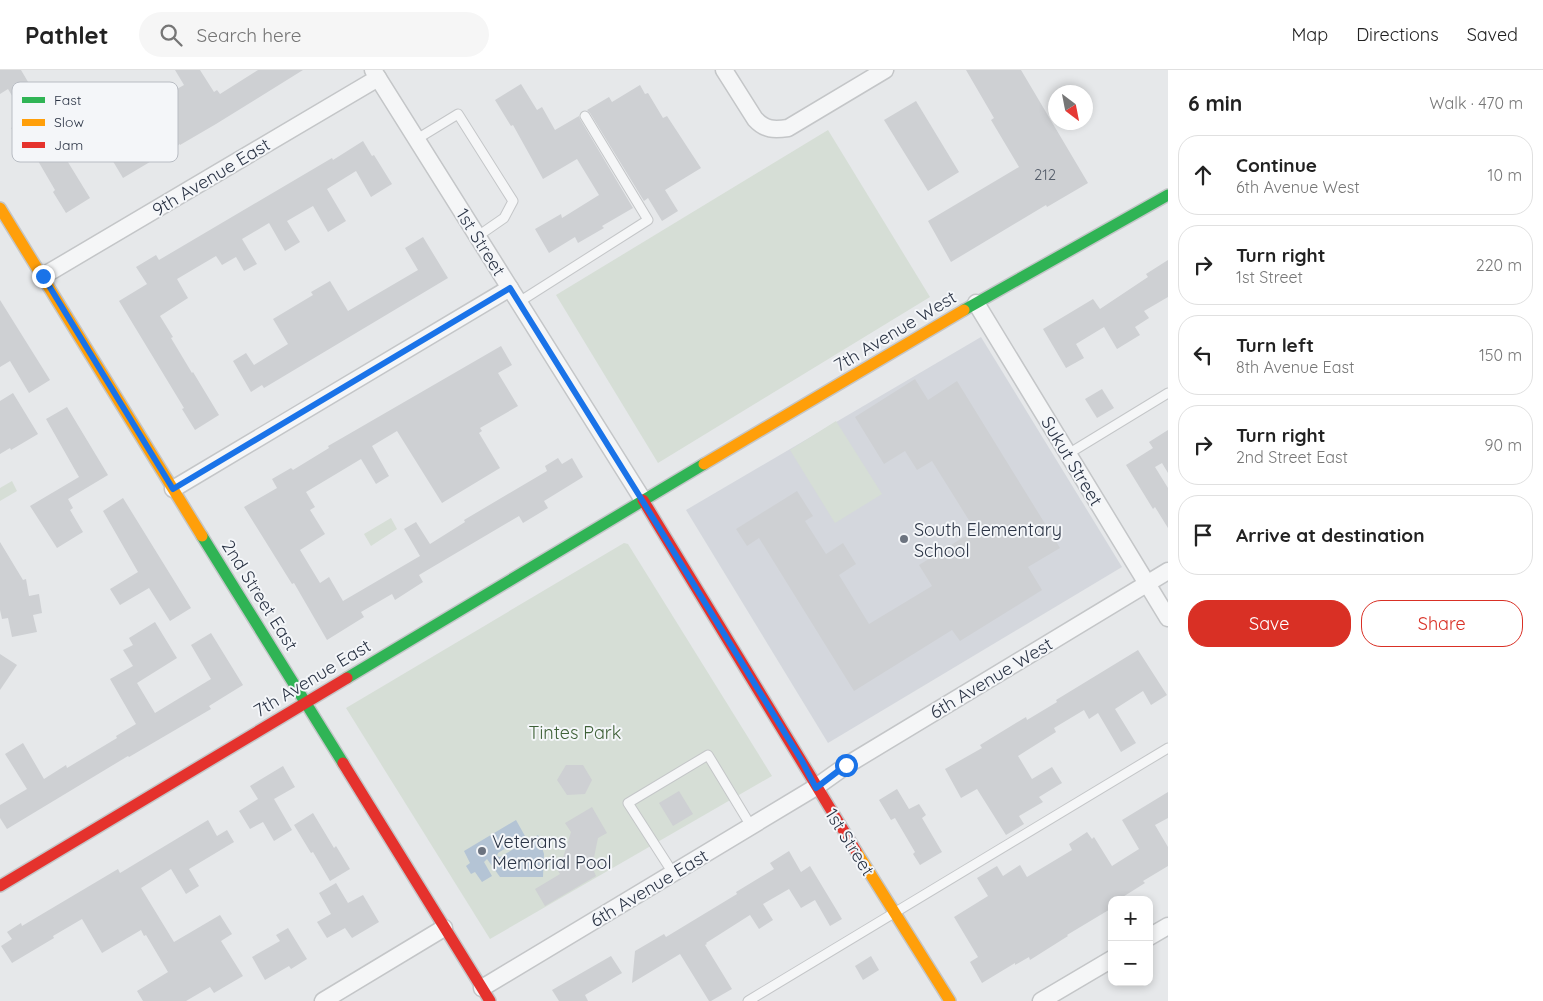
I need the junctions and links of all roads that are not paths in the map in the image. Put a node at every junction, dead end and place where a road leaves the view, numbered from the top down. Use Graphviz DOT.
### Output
graph roads {
  1 [pos="724,70"];
  2 [pos="885,70"];
  3 [pos="376,74"];
  4 [pos="585,116"];
  5 [pos="416,139"];
  6 [pos="1168,195"];
  7 [pos="0,208"];
  8 [pos="478,236"];
  9 [pos="43,276"];
  10 [pos="515,295"];
  11 [pos="976,303"];
  12 [pos="1168,393"];
  13 [pos="1068,454"];
  14 [pos="173,489"];
  15 [pos="642,500"];
  16 [pos="1168,571"];
  17 [pos="1147,583"];
  18 [pos="1168,618"];
  19 [pos="306,703"];
  20 [pos="1168,748"];
  21 [pos="816,788"];
  22 [pos="751,826"];
  23 [pos="673,873"];
  24 [pos="0,886"];
  25 [pos="894,912"];
  26 [pos="1168,926"];
  27 [pos="444,928"];
  28 [pos="1153,935"];
  29 [pos="1108,961"];
  30 [pos="486,995"];
  31 [pos="323,1001"];
  32 [pos="748,1001"];
  33 [pos="950,1001"];
  34 [pos="1041,1001"];
  1 -- 2 [label="street"];
  3 -- 5 [label="street, 1st Street"];
  3 -- 9 [label="street, 9th Avenue East"];
  4 -- 10 [label="lane"];
  5 -- 8 [label="street, 1st Street"];
  5 -- 8 [label="lane"];
  6 -- 11 [label="street, 7th Avenue West"];
  7 -- 9 [label="street, 2nd Street East"];
  8 -- 10 [label="street, 1st Street"];
  9 -- 14 [label="street, 2nd Street East"];
  10 -- 14 [label="street"];
  10 -- 15 [label="street, 1st Street"];
  11 -- 13 [label="street, Sukut Street"];
  11 -- 15 [label="street, 7th Avenue West"];
  12 -- 13 [label="lane"];
  13 -- 17 [label="street, Sukut Street"];
  14 -- 19 [label="street, 2nd Street East"];
  15 -- 19 [label="street, 7th Avenue East"];
  15 -- 21 [label="street, 1st Street"];
  16 -- 17 [label="street, 6th Avenue West"];
  17 -- 18 [label="street, Sukut Street"];
  17 -- 21 [label="street, 6th Avenue West"];
  19 -- 24 [label="street, 7th Avenue East"];
  19 -- 27 [label="street, 2nd Street East"];
  20 -- 25 [label="lane"];
  21 -- 22 [label="street, 6th Avenue East"];
  21 -- 25 [label="street, 1st Street"];
  22 -- 23 [label="street, 6th Avenue East"];
  22 -- 23 [label="lane"];
  23 -- 30 [label="street, 6th Avenue East"];
  25 -- 32 [label="lane"];
  25 -- 33 [label="street, 1st Street"];
  26 -- 28 [label="street"];
  27 -- 30 [label="street, 2nd Street East"];
  27 -- 31 [label="street"];
  29 -- 34 [label="street"];
}
